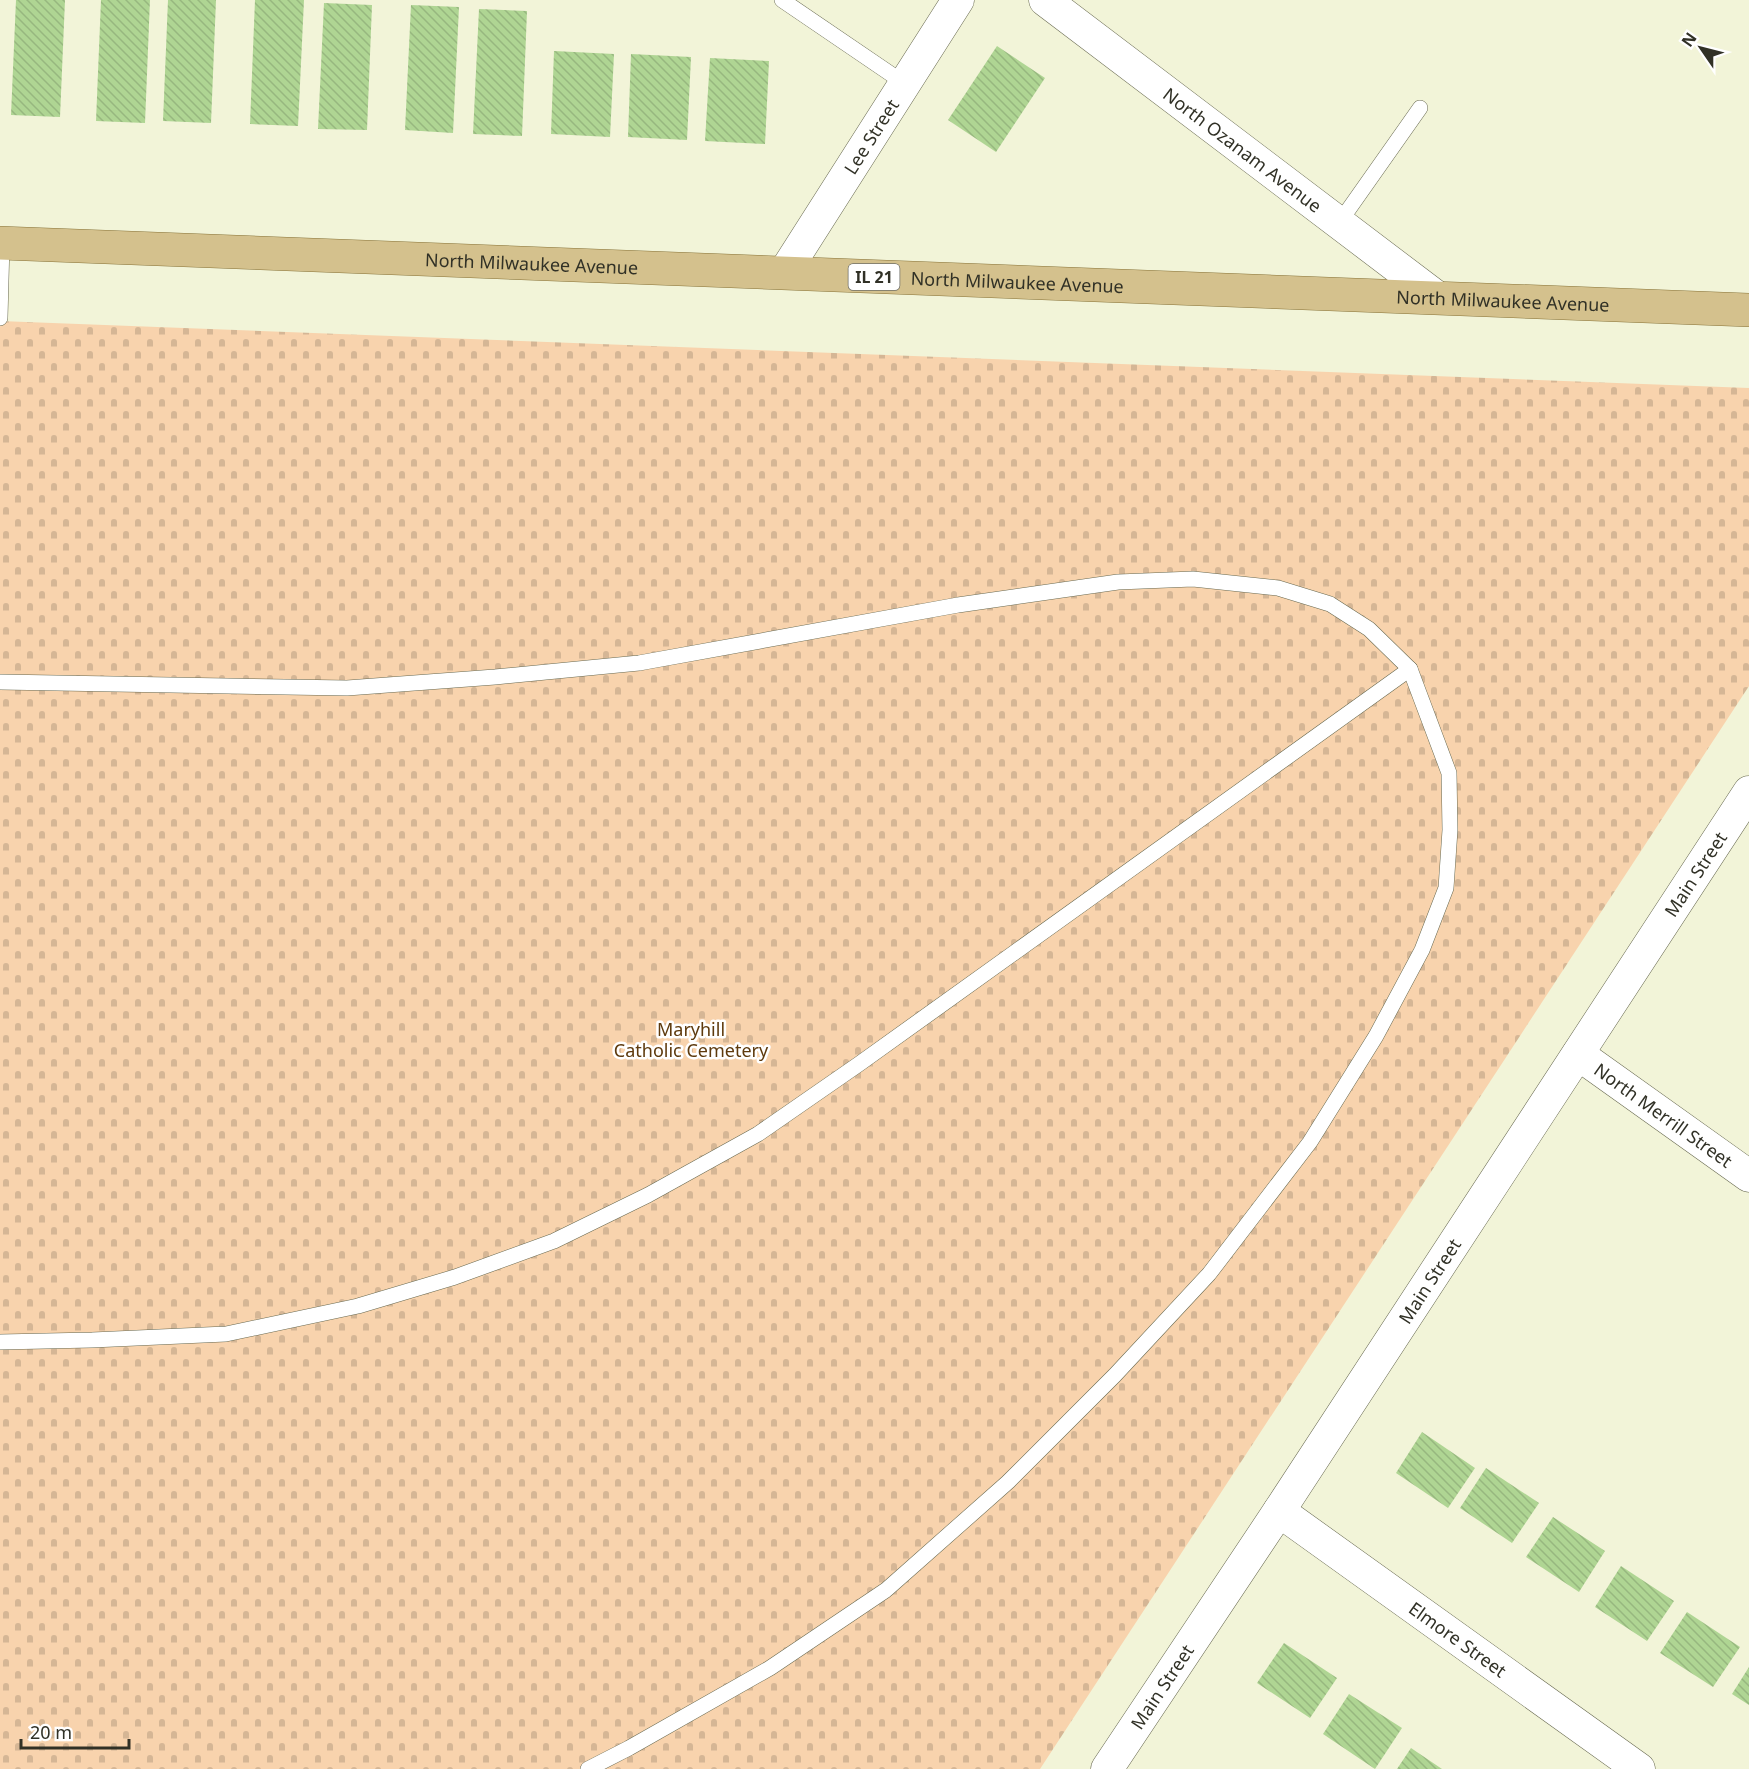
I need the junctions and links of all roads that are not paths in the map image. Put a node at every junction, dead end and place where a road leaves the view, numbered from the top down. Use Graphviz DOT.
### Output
graph roads {
  1 [pos="783,0"];
  2 [pos="958,0"];
  3 [pos="1045,0"];
  4 [pos="904,83"];
  5 [pos="1420,108"];
  6 [pos="1339,223"];
  7 [pos="1,243"];
  8 [pos="784,273"];
  9 [pos="1438,298"];
  10 [pos="1749,310"];
  11 [pos="0,318"];
  12 [pos="1410,669"];
  13 [pos="0,682"];
  14 [pos="1749,792"];
  15 [pos="1578,1054"];
  16 [pos="1749,1176"];
  17 [pos="0,1342"];
  18 [pos="1278,1511"];
  19 [pos="588,1769"];
  20 [pos="1107,1769"];
  21 [pos="1639,1769"];
  1 -- 4 [label="lane"];
  2 -- 4 [label="street, Lee Street"];
  3 -- 6 [label="street, North Ozanam Avenue"];
  4 -- 8 [label="street, Lee Street"];
  5 -- 6 [label="lane"];
  6 -- 9 [label="street, North Ozanam Avenue"];
  7 -- 8 [label="main road, North Milwaukee Avenue / IL 21"];
  7 -- 11 [label="lane"];
  8 -- 9 [label="main road, North Milwaukee Avenue / IL 21"];
  9 -- 10 [label="main road, North Milwaukee Avenue / IL 21"];
  12 -- 13 [label="lane"];
  12 -- 17 [label="lane"];
  12 -- 19 [label="lane"];
  14 -- 15 [label="street, Main Street"];
  15 -- 16 [label="street, North Merrill Street"];
  15 -- 18 [label="street, Main Street"];
  18 -- 20 [label="street, Main Street"];
  18 -- 21 [label="street, Elmore Street"];
}
